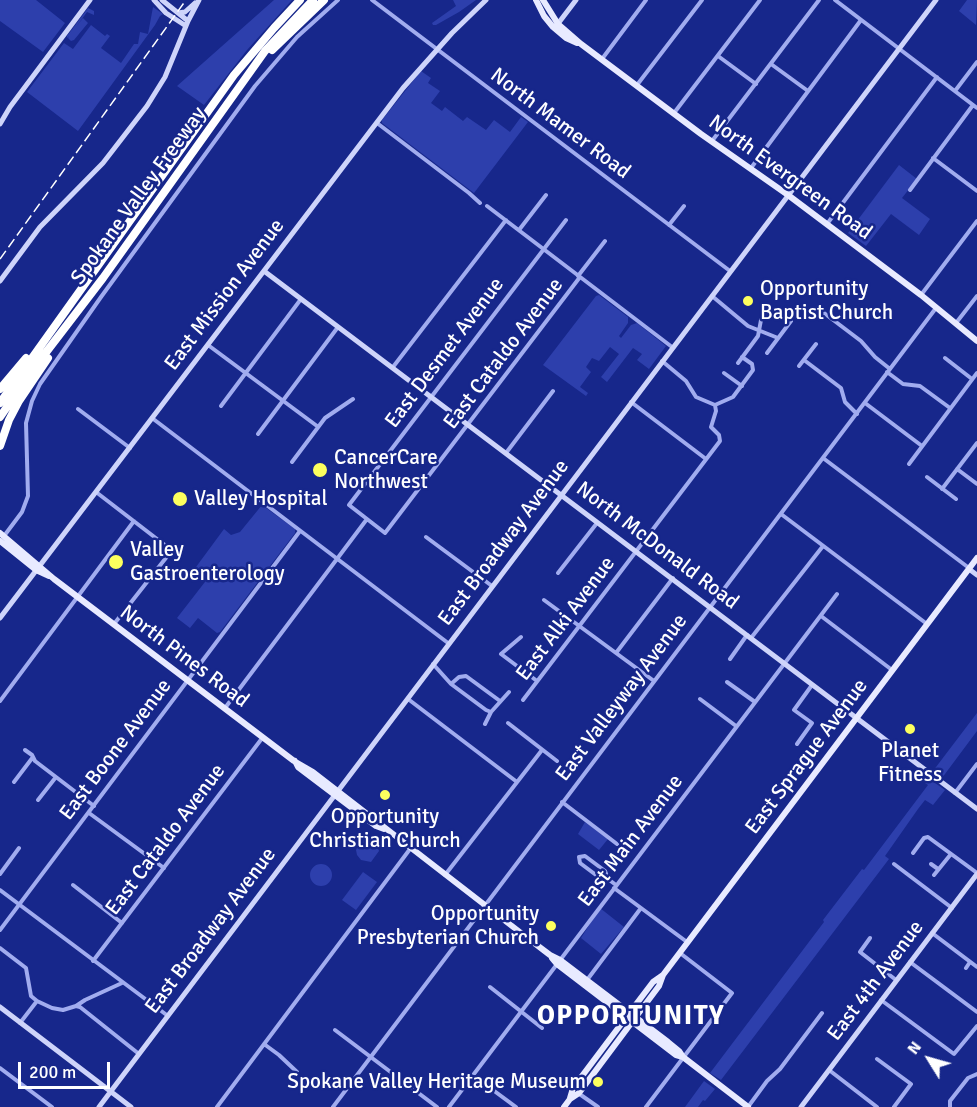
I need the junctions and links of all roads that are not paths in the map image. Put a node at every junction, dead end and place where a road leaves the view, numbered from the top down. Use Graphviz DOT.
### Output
graph roads {
  1 [pos="90,0"];
  2 [pos="154,0"];
  3 [pos="162,0"];
  4 [pos="199,0"];
  5 [pos="300,0"];
  6 [pos="313,0"];
  7 [pos="324,0"];
  8 [pos="338,0"];
  9 [pos="372,0"];
  10 [pos="486,0"];
  11 [pos="536,0"];
  12 [pos="576,0"];
  13 [pos="636,0"];
  14 [pos="646,0"];
  15 [pos="702,0"];
  16 [pos="760,0"];
  17 [pos="819,0"];
  18 [pos="835,0"];
  19 [pos="936,0"];
  20 [pos="544,2"];
  21 [pos="642,5"];
  22 [pos="570,8"];
  23 [pos="177,13"];
  24 [pos="861,20"];
  25 [pos="187,23"];
  26 [pos="557,27"];
  27 [pos="899,48"];
  28 [pos="437,49"];
  29 [pos="718,56"];
  30 [pos="601,59"];
  31 [pos="977,62"];
  32 [pos="771,64"];
  33 [pos="937,77"];
  34 [pos="243,83"];
  35 [pos="756,84"];
  36 [pos="637,86"];
  37 [pos="808,91"];
  38 [pos="955,91"];
  39 [pos="975,106"];
  40 [pos="674,114"];
  41 [pos="376,122"];
  42 [pos="0,124"];
  43 [pos="712,142"];
  44 [pos="933,158"];
  45 [pos="751,168"];
  46 [pos="910,190"];
  47 [pos="977,191"];
  48 [pos="546,195"];
  49 [pos="789,195"];
  50 [pos="480,203"];
  51 [pos="487,206"];
  52 [pos="684,206"];
  53 [pos="506,220"];
  54 [pos="566,220"];
  55 [pos="977,221"];
  56 [pos="827,224"];
  57 [pos="669,225"];
  58 [pos="975,229"];
  59 [pos="519,230"];
  60 [pos="605,241"];
  61 [pos="544,249"];
  62 [pos="264,271"];
  63 [pos="730,271"];
  64 [pos="94,272"];
  65 [pos="579,277"];
  66 [pos="103,278"];
  67 [pos="0,281"];
  68 [pos="921,295"];
  69 [pos="711,296"];
  70 [pos="977,296"];
  71 [pos="302,299"];
  72 [pos="771,307"];
  73 [pos="936,308"];
  74 [pos="824,313"];
  75 [pos="791,321"];
  76 [pos="956,324"];
  77 [pos="338,327"];
  78 [pos="759,329"];
  79 [pos="778,338"];
  80 [pos="977,341"];
  81 [pos="816,344"];
  82 [pos="208,345"];
  83 [pos="672,347"];
  84 [pos="767,353"];
  85 [pos="742,357"];
  86 [pos="945,358"];
  87 [pos="804,360"];
  88 [pos="662,361"];
  89 [pos="738,363"];
  90 [pos="799,366"];
  91 [pos="393,368"];
  92 [pos="889,371"];
  93 [pos="246,373"];
  94 [pos="724,373"];
  95 [pos="977,374"];
  96 [pos="972,380"];
  97 [pos="742,386"];
  98 [pos="0,389"];
  99 [pos="553,391"];
  100 [pos="431,396"];
  101 [pos="353,399"];
  102 [pos="283,400"];
  103 [pos="631,402"];
  104 [pos="0,403"];
  105 [pos="865,403"];
  106 [pos="715,405"];
  107 [pos="220,406"];
  108 [pos="950,408"];
  109 [pos="78,409"];
  110 [pos="857,414"];
  111 [pos="0,417"];
  112 [pos="152,418"];
  113 [pos="469,425"];
  114 [pos="318,426"];
  115 [pos="258,434"];
  116 [pos="977,443"];
  117 [pos="0,446"];
  118 [pos="922,446"];
  119 [pos="130,448"];
  120 [pos="506,453"];
  121 [pos="823,458"];
  122 [pos="706,459"];
  123 [pos="292,462"];
  124 [pos="909,464"];
  125 [pos="957,469"];
  126 [pos="927,477"];
  127 [pos="977,484"];
  128 [pos="942,489"];
  129 [pos="96,492"];
  130 [pos="561,495"];
  131 [pos="956,499"];
  132 [pos="781,514"];
  133 [pos="367,519"];
  134 [pos="134,521"];
  135 [pos="597,523"];
  136 [pos="300,531"];
  137 [pos="1,536"];
  138 [pos="426,537"];
  139 [pos="823,546"];
  140 [pos="636,552"];
  141 [pos="977,558"];
  142 [pos="338,559"];
  143 [pos="38,568"];
  144 [pos="969,569"];
  145 [pos="558,573"];
  146 [pos="977,575"];
  147 [pos="673,578"];
  148 [pos="492,586"];
  149 [pos="837,594"];
  150 [pos="78,597"];
  151 [pos="544,600"];
  152 [pos="711,607"];
  153 [pos="821,616"];
  154 [pos="0,618"];
  155 [pos="114,624"];
  156 [pos="927,624"];
  157 [pos="580,627"];
  158 [pos="521,636"];
  159 [pos="749,637"];
  160 [pos="448,643"];
  161 [pos="616,653"];
  162 [pos="730,659"];
  163 [pos="433,664"];
  164 [pos="784,664"];
  165 [pos="893,670"];
  166 [pos="187,679"];
  167 [pos="537,681"];
  168 [pos="654,681"];
  169 [pos="727,682"];
  170 [pos="451,684"];
  171 [pos="812,685"];
  172 [pos="509,692"];
  173 [pos="407,698"];
  174 [pos="700,699"];
  175 [pos="523,700"];
  176 [pos="0,701"];
  177 [pos="500,701"];
  178 [pos="755,702"];
  179 [pos="225,708"];
  180 [pos="491,712"];
  181 [pos="856,718"];
  182 [pos="508,723"];
  183 [pos="485,724"];
  184 [pos="736,726"];
  185 [pos="263,737"];
  186 [pos="797,744"];
  187 [pos="25,750"];
  188 [pos="542,750"];
  189 [pos="33,757"];
  190 [pos="557,761"];
  191 [pos="977,764"];
  192 [pos="56,777"];
  193 [pos="14,782"];
  194 [pos="517,782"];
  195 [pos="336,793"];
  196 [pos="956,793"];
  197 [pos="38,800"];
  198 [pos="562,802"];
  199 [pos="94,806"];
  200 [pos="977,809"];
  201 [pos="89,813"];
  202 [pos="617,844"];
  203 [pos="19,848"];
  204 [pos="410,849"];
  205 [pos="913,853"];
  206 [pos="951,854"];
  207 [pos="894,864"];
  208 [pos="931,864"];
  209 [pos="164,868"];
  210 [pos="938,869"];
  211 [pos="0,874"];
  212 [pos="977,874"];
  213 [pos="934,875"];
  214 [pos="445,876"];
  215 [pos="608,879"];
  216 [pos="72,885"];
  217 [pos="615,887"];
  218 [pos="0,890"];
  219 [pos="20,904"];
  220 [pos="484,906"];
  221 [pos="641,908"];
  222 [pos="952,908"];
  223 [pos="122,923"];
  224 [pos="0,930"];
  225 [pos="932,933"];
  226 [pos="870,938"];
  227 [pos="687,943"];
  228 [pos="0,948"];
  229 [pos="680,953"];
  230 [pos="93,961"];
  231 [pos="558,962"];
  232 [pos="910,962"];
  233 [pos="970,962"];
  234 [pos="977,967"];
  235 [pos="966,968"];
  236 [pos="586,980"];
  237 [pos="896,980"];
  238 [pos="122,983"];
  239 [pos="490,987"];
  240 [pos="881,1000"];
  241 [pos="37,1001"];
  242 [pos="76,1006"];
  243 [pos="0,1007"];
  244 [pos="522,1012"];
  245 [pos="977,1012"];
  246 [pos="822,1013"];
  247 [pos="168,1016"];
  248 [pos="631,1017"];
  249 [pos="20,1023"];
  250 [pos="977,1026"];
  251 [pos="542,1028"];
  252 [pos="335,1030"];
  253 [pos="264,1044"];
  254 [pos="139,1054"];
  255 [pos="371,1056"];
  256 [pos="683,1057"];
  257 [pos="878,1059"];
  258 [pos="0,1068"];
  259 [pos="828,1070"];
  260 [pos="297,1072"];
  261 [pos="977,1074"];
  262 [pos="474,1076"];
  263 [pos="576,1091"];
  264 [pos="111,1092"];
  265 [pos="220,1102"];
  266 [pos="950,1106"];
  267 [pos="52,1107"];
  268 [pos="99,1107"];
  269 [pos="131,1107"];
  270 [pos="217,1107"];
  271 [pos="227,1107"];
  272 [pos="333,1107"];
  273 [pos="437,1107"];
  274 [pos="449,1107"];
  275 [pos="516,1107"];
  276 [pos="564,1107"];
  277 [pos="598,1107"];
  278 [pos="646,1107"];
  279 [pos="748,1107"];
  280 [pos="801,1107"];
  281 [pos="877,1107"];
  282 [pos="894,1107"];
  1 -- 42 [label="street"];
  2 -- 25 [label="street"];
  3 -- 23 [label="street"];
  4 -- 23 [label="street"];
  4 -- 25 [label="street"];
  5 -- 64 [label="highway, Spokane Valley Freeway"];
  6 -- 34 [label="highway, Spokane Valley Freeway"];
  7 -- 34 [label="highway"];
  8 -- 137 [label="street"];
  9 -- 28 [label="street, North Mamer Road"];
  10 -- 28 [label="street, East Mission Avenue"];
  11 -- 26 [label="main road, North Evergreen Road"];
  12 -- 22 [label="street"];
  13 -- 21 [label="street"];
  14 -- 21 [label="street"];
  15 -- 36 [label="street"];
  16 -- 29 [label="street"];
  17 -- 32 [label="street"];
  18 -- 24 [label="street"];
  19 -- 27 [label="street, East Broadway Avenue"];
  20 -- 22 [label="street"];
  20 -- 26 [label="main road, North Evergreen Road"];
  21 -- 30 [label="street"];
  22 -- 26 [label="street"];
  23 -- 25 [label="street"];
  24 -- 27 [label="street"];
  24 -- 37 [label="street"];
  25 -- 67 [label="street"];
  26 -- 30 [label="main road, North Evergreen Road"];
  27 -- 33 [label="street"];
  27 -- 49 [label="street, East Broadway Avenue"];
  28 -- 41 [label="street, East Mission Avenue"];
  28 -- 57 [label="street, North Mamer Road"];
  29 -- 35 [label="street"];
  29 -- 40 [label="street"];
  30 -- 36 [label="main road, North Evergreen Road"];
  31 -- 38 [label="street"];
  32 -- 35 [label="street"];
  32 -- 37 [label="street"];
  33 -- 38 [label="street"];
  33 -- 56 [label="street"];
  34 -- 66 [label="highway, Spokane Valley Freeway"];
  35 -- 43 [label="street"];
  36 -- 40 [label="main road, North Evergreen Road"];
  37 -- 45 [label="street"];
  38 -- 39 [label="street"];
  39 -- 44 [label="street"];
  40 -- 43 [label="main road, North Evergreen Road"];
  41 -- 50 [label="street"];
  41 -- 62 [label="street, East Mission Avenue"];
  43 -- 45 [label="main road, North Evergreen Road"];
  44 -- 46 [label="street"];
  44 -- 47 [label="street"];
  45 -- 49 [label="main road, North Evergreen Road"];
  48 -- 59 [label="street"];
  49 -- 56 [label="main road, North Evergreen Road"];
  49 -- 63 [label="street, East Broadway Avenue"];
  51 -- 53 [label="street"];
  52 -- 57 [label="street"];
  53 -- 59 [label="street"];
  53 -- 91 [label="street"];
  54 -- 61 [label="street, East Desmet Avenue"];
  55 -- 58 [label="street"];
  56 -- 68 [label="main road, North Evergreen Road"];
  57 -- 63 [label="street, North Mamer Road"];
  58 -- 68 [label="street"];
  59 -- 61 [label="street"];
  60 -- 65 [label="street, East Cataldo Avenue"];
  61 -- 65 [label="street"];
  61 -- 100 [label="street, East Desmet Avenue"];
  62 -- 71 [label="street, North McDonald Road"];
  62 -- 82 [label="street, East Mission Avenue"];
  63 -- 69 [label="street, East Broadway Avenue"];
  64 -- 98 [label="highway"];
  64 -- 104 [label="highway, Spokane Valley Freeway"];
  65 -- 83 [label="street"];
  65 -- 113 [label="street, East Cataldo Avenue"];
  66 -- 111 [label="highway, Spokane Valley Freeway"];
  66 -- 117 [label="highway"];
  68 -- 73 [label="main road, North Evergreen Road"];
  69 -- 78 [label="street"];
  69 -- 83 [label="street, East Broadway Avenue"];
  70 -- 76 [label="street"];
  71 -- 77 [label="street, North McDonald Road"];
  71 -- 93 [label="street"];
  72 -- 78 [label="street"];
  73 -- 76 [label="main road, North Evergreen Road"];
  73 -- 92 [label="street, East Valleyway Avenue"];
  74 -- 92 [label="street"];
  75 -- 79 [label="street"];
  76 -- 80 [label="main road, North Evergreen Road"];
  77 -- 91 [label="street, North McDonald Road"];
  77 -- 102 [label="street"];
  78 -- 79 [label="street"];
  78 -- 85 [label="street"];
  79 -- 84 [label="street"];
  81 -- 87 [label="street"];
  82 -- 93 [label="street"];
  82 -- 112 [label="street, East Mission Avenue"];
  83 -- 88 [label="street, East Broadway Avenue"];
  85 -- 89 [label="street"];
  85 -- 97 [label="street"];
  86 -- 96 [label="street"];
  87 -- 90 [label="street"];
  87 -- 110 [label="street"];
  88 -- 103 [label="street, East Broadway Avenue"];
  88 -- 106 [label="street"];
  91 -- 100 [label="street, North McDonald Road"];
  92 -- 105 [label="street, East Valleyway Avenue"];
  92 -- 108 [label="street"];
  93 -- 102 [label="street"];
  93 -- 107 [label="street"];
  94 -- 97 [label="street"];
  95 -- 96 [label="street"];
  96 -- 108 [label="street"];
  97 -- 106 [label="street"];
  99 -- 120 [label="street"];
  100 -- 113 [label="street, North McDonald Road"];
  100 -- 133 [label="street, East Desmet Avenue"];
  101 -- 114 [label="street"];
  102 -- 114 [label="street"];
  102 -- 115 [label="street"];
  103 -- 122 [label="street"];
  103 -- 130 [label="street, East Broadway Avenue"];
  105 -- 110 [label="street, East Valleyway Avenue"];
  105 -- 118 [label="street"];
  106 -- 122 [label="street, East Alki Avenue"];
  108 -- 118 [label="street"];
  109 -- 119 [label="street"];
  110 -- 121 [label="street, East Valleyway Avenue"];
  112 -- 119 [label="street, East Mission Avenue"];
  112 -- 136 [label="street"];
  113 -- 120 [label="street, North McDonald Road"];
  113 -- 133 [label="street, East Cataldo Avenue"];
  114 -- 123 [label="street"];
  116 -- 125 [label="street"];
  118 -- 124 [label="street"];
  119 -- 129 [label="street, East Mission Avenue"];
  120 -- 130 [label="street, North McDonald Road"];
  121 -- 132 [label="street, East Valleyway Avenue"];
  121 -- 144 [label="street"];
  122 -- 140 [label="street, East Alki Avenue"];
  125 -- 127 [label="street"];
  125 -- 128 [label="street"];
  126 -- 128 [label="street"];
  128 -- 131 [label="street"];
  129 -- 134 [label="street"];
  129 -- 143 [label="street, East Mission Avenue"];
  130 -- 135 [label="street, North McDonald Road"];
  130 -- 148 [label="street, East Broadway Avenue"];
  132 -- 139 [label="street"];
  132 -- 152 [label="street, East Valleyway Avenue"];
  133 -- 142 [label="street"];
  134 -- 150 [label="street"];
  134 -- 155 [label="street"];
  135 -- 140 [label="street, North McDonald Road"];
  135 -- 145 [label="street"];
  136 -- 142 [label="street"];
  136 -- 166 [label="street, East Boone Avenue"];
  137 -- 143 [label="main road, North Pines Road"];
  138 -- 148 [label="street"];
  139 -- 156 [label="street"];
  139 -- 159 [label="street"];
  140 -- 147 [label="street, North McDonald Road"];
  140 -- 157 [label="street, East Alki Avenue"];
  141 -- 144 [label="main road, East Sprague Avenue"];
  142 -- 160 [label="street"];
  142 -- 179 [label="street"];
  143 -- 150 [label="main road, North Pines Road"];
  143 -- 154 [label="street, East Mission Avenue"];
  144 -- 146 [label="street"];
  144 -- 156 [label="main road, East Sprague Avenue"];
  147 -- 152 [label="street, North McDonald Road"];
  147 -- 161 [label="street"];
  148 -- 160 [label="street, East Broadway Avenue"];
  149 -- 153 [label="street, East Main Avenue"];
  150 -- 155 [label="main road, North Pines Road"];
  150 -- 176 [label="street"];
  151 -- 157 [label="street"];
  152 -- 159 [label="street, North McDonald Road"];
  152 -- 168 [label="street, East Valleyway Avenue"];
  153 -- 164 [label="street, East Main Avenue"];
  153 -- 165 [label="street"];
  155 -- 166 [label="main road, North Pines Road"];
  156 -- 165 [label="main road, East Sprague Avenue"];
  157 -- 161 [label="street"];
  157 -- 167 [label="street, East Alki Avenue"];
  158 -- 167 [label="street"];
  159 -- 162 [label="street"];
  159 -- 164 [label="street, North McDonald Road"];
  160 -- 163 [label="street, East Broadway Avenue"];
  161 -- 168 [label="street"];
  163 -- 170 [label="street"];
  163 -- 173 [label="street, East Broadway Avenue"];
  164 -- 171 [label="street, North McDonald Road"];
  164 -- 178 [label="street, East Main Avenue"];
  165 -- 181 [label="main road, East Sprague Avenue"];
  166 -- 179 [label="main road, North Pines Road"];
  166 -- 199 [label="street, East Boone Avenue"];
  167 -- 175 [label="street, East Alki Avenue"];
  168 -- 198 [label="street, East Valleyway Avenue"];
  169 -- 178 [label="street"];
  170 -- 177 [label="street"];
  170 -- 180 [label="street"];
  171 -- 181 [label="street, North McDonald Road"];
  171 -- 186 [label="street"];
  172 -- 177 [label="street"];
  173 -- 194 [label="street"];
  173 -- 195 [label="street, East Broadway Avenue"];
  174 -- 184 [label="street"];
  177 -- 180 [label="street"];
  178 -- 184 [label="street, East Main Avenue"];
  179 -- 185 [label="main road, North Pines Road"];
  180 -- 183 [label="street"];
  181 -- 196 [label="street, North McDonald Road"];
  181 -- 227 [label="main road, East Sprague Avenue"];
  182 -- 188 [label="street"];
  184 -- 217 [label="street, East Main Avenue"];
  185 -- 195 [label="main road, North Pines Road"];
  185 -- 209 [label="street, East Cataldo Avenue"];
  187 -- 189 [label="street"];
  188 -- 190 [label="street"];
  188 -- 194 [label="street"];
  189 -- 192 [label="street"];
  189 -- 193 [label="street"];
  191 -- 196 [label="street"];
  192 -- 197 [label="street"];
  192 -- 199 [label="street"];
  194 -- 214 [label="street"];
  195 -- 204 [label="main road, North Pines Road"];
  195 -- 247 [label="street, East Broadway Avenue"];
  196 -- 200 [label="street, North McDonald Road"];
  198 -- 202 [label="street"];
  198 -- 220 [label="street, East Valleyway Avenue"];
  199 -- 201 [label="street, East Boone Avenue"];
  201 -- 209 [label="street"];
  201 -- 219 [label="street, East Boone Avenue"];
  203 -- 211 [label="street"];
  204 -- 214 [label="main road, North Pines Road"];
  204 -- 253 [label="street"];
  205 -- 206 [label="street"];
  206 -- 210 [label="street"];
  206 -- 212 [label="street"];
  207 -- 222 [label="street"];
  208 -- 210 [label="street"];
  209 -- 223 [label="street, East Cataldo Avenue"];
  210 -- 213 [label="street"];
  212 -- 222 [label="street, East 4th Avenue"];
  214 -- 220 [label="main road, North Pines Road"];
  215 -- 215 [label="street"];
  215 -- 217 [label="street"];
  216 -- 223 [label="street"];
  217 -- 221 [label="street"];
  217 -- 231 [label="street, East Main Avenue"];
  218 -- 219 [label="street"];
  219 -- 224 [label="street, East Boone Avenue"];
  219 -- 230 [label="street"];
  220 -- 231 [label="main road, North Pines Road"];
  220 -- 255 [label="street, East Valleyway Avenue"];
  221 -- 227 [label="street"];
  221 -- 236 [label="street"];
  222 -- 225 [label="street, East 4th Avenue"];
  223 -- 230 [label="street, East Cataldo Avenue"];
  225 -- 232 [label="street, East 4th Avenue"];
  225 -- 233 [label="street"];
  226 -- 237 [label="street"];
  227 -- 229 [label="main road, East Sprague Avenue"];
  228 -- 241 [label="street"];
  229 -- 248 [label="main road, East Sprague Avenue"];
  229 -- 256 [label="street"];
  230 -- 238 [label="street"];
  231 -- 236 [label="main road, North Pines Road"];
  231 -- 244 [label="street, East Main Avenue"];
  231 -- 248 [label="main road, North Pines Road"];
  232 -- 237 [label="street, East 4th Avenue"];
  232 -- 245 [label="street"];
  233 -- 234 [label="street"];
  233 -- 235 [label="street"];
  236 -- 248 [label="main road, North Pines Road"];
  237 -- 240 [label="street, East 4th Avenue"];
  238 -- 242 [label="street"];
  238 -- 247 [label="street"];
  239 -- 244 [label="street"];
  240 -- 250 [label="street"];
  240 -- 259 [label="street, East 4th Avenue"];
  241 -- 242 [label="street"];
  241 -- 249 [label="street"];
  242 -- 254 [label="street"];
  243 -- 249 [label="street"];
  244 -- 251 [label="street"];
  244 -- 262 [label="street, East Main Avenue"];
  246 -- 279 [label="street"];
  247 -- 254 [label="street, East Broadway Avenue"];
  248 -- 256 [label="main road"];
  248 -- 263 [label="main road, East Sprague Avenue"];
  249 -- 264 [label="street"];
  252 -- 255 [label="street"];
  253 -- 260 [label="street"];
  253 -- 265 [label="street"];
  254 -- 264 [label="street, East Broadway Avenue"];
  255 -- 272 [label="street, East Valleyway Avenue"];
  255 -- 273 [label="street"];
  256 -- 278 [label="street"];
  256 -- 279 [label="main road"];
  257 -- 282 [label="street"];
  258 -- 267 [label="street"];
  259 -- 280 [label="street, East 4th Avenue"];
  259 -- 281 [label="street"];
  261 -- 266 [label="street"];
  262 -- 274 [label="street, East Main Avenue"];
  262 -- 275 [label="street"];
  263 -- 276 [label="main road, East Sprague Avenue"];
  263 -- 277 [label="street"];
  264 -- 268 [label="street, East Broadway Avenue"];
  264 -- 269 [label="street"];
  265 -- 270 [label="street"];
  265 -- 271 [label="street"];
}
